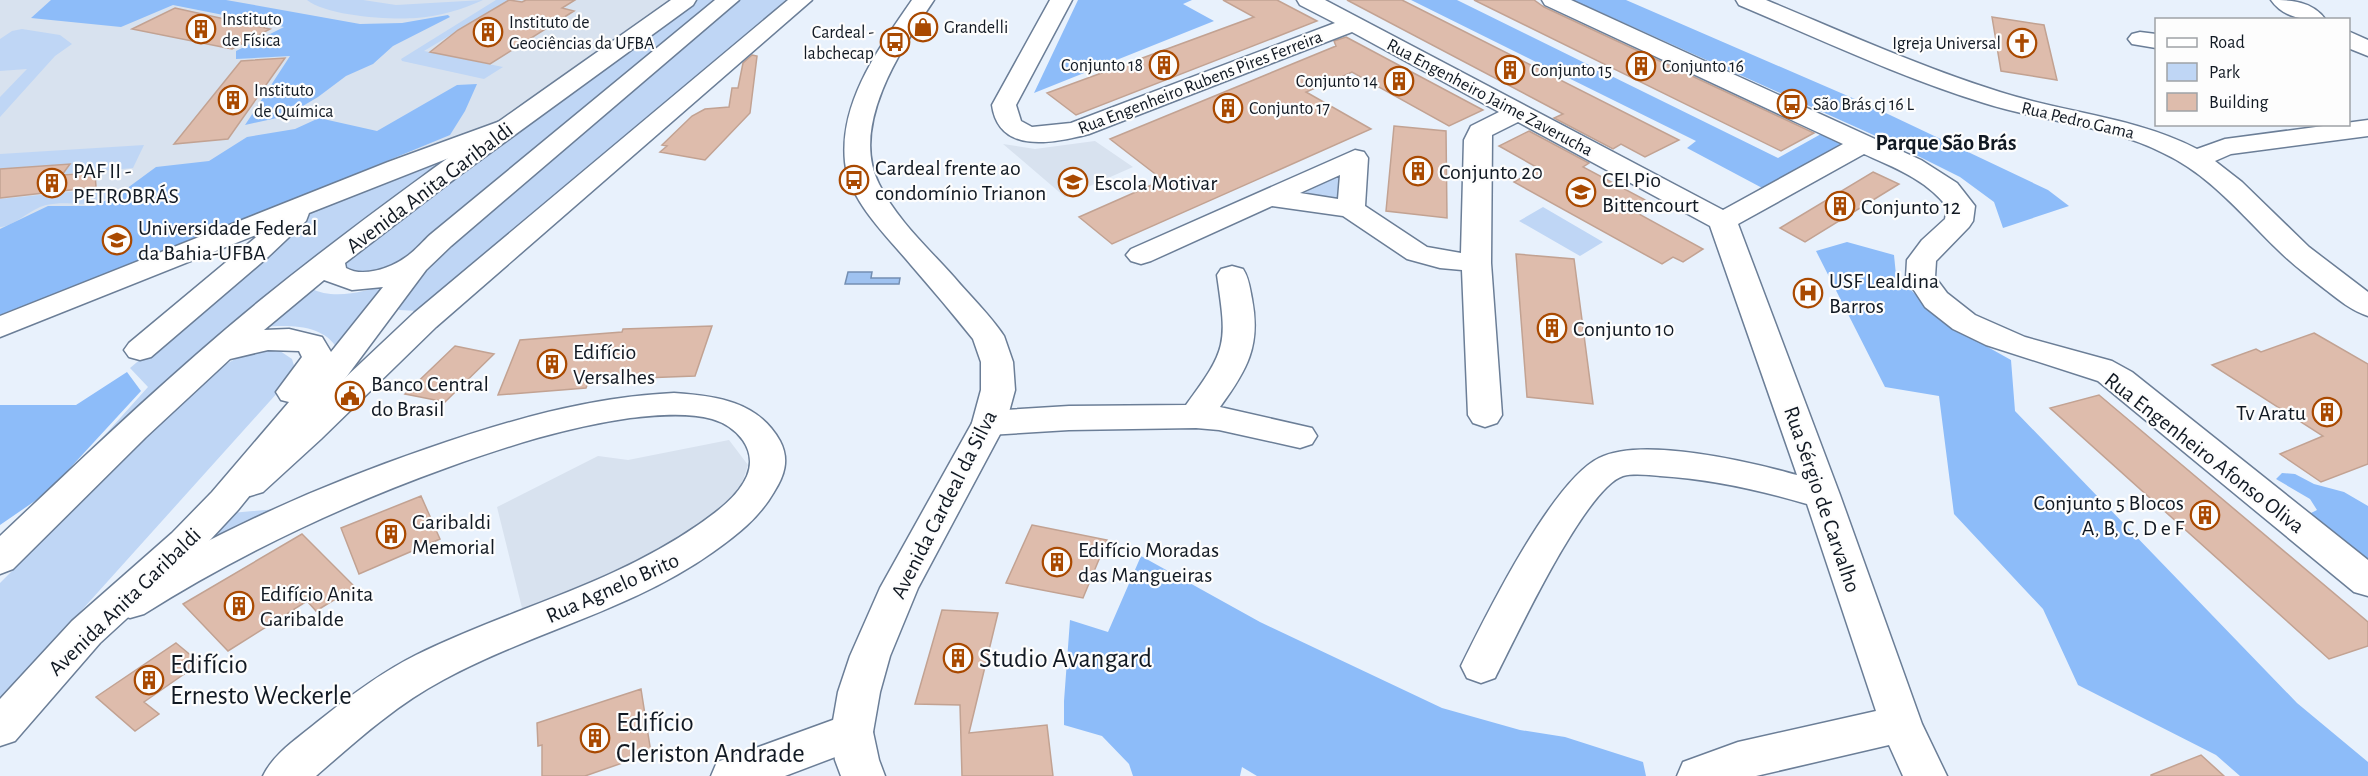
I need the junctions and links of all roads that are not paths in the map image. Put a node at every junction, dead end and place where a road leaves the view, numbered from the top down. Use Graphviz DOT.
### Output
graph roads {
  1 [pos="728,0"];
  2 [pos="801,0"];
  3 [pos="923,0"];
  4 [pos="1061,0"];
  5 [pos="1308,0"];
  6 [pos="1553,0"];
  7 [pos="1747,0"];
  8 [pos="2282,0"];
  9 [pos="683,1"];
  10 [pos="2312,18"];
  11 [pos="1353,24"];
  12 [pos="2350,39"];
  13 [pos="2368,49"];
  14 [pos="2350,56"];
  15 [pos="2368,56"];
  16 [pos="1518,112"];
  17 [pos="2104,123"];
  18 [pos="506,128"];
  19 [pos="2368,128"];
  20 [pos="2262,141"];
  21 [pos="1862,144"];
  22 [pos="2196,159"];
  23 [pos="1269,197"];
  24 [pos="306,205"];
  25 [pos="1351,209"];
  26 [pos="1723,221"];
  27 [pos="229,235"];
  28 [pos="267,244"];
  29 [pos="1141,255"];
  30 [pos="330,262"];
  31 [pos="1476,263"];
  32 [pos="409,273"];
  33 [pos="1232,275"];
  34 [pos="2368,306"];
  35 [pos="425,320"];
  36 [pos="0,327"];
  37 [pos="140,350"];
  38 [pos="218,352"];
  39 [pos="1485,415"];
  40 [pos="1196,416"];
  41 [pos="988,423"];
  42 [pos="1300,436"];
  43 [pos="348,491"];
  44 [pos="1822,495"];
  45 [pos="225,501"];
  46 [pos="0,559"];
  47 [pos="2368,581"];
  48 [pos="86,632"];
  49 [pos="1481,666"];
  50 [pos="1901,724"];
  51 [pos="0,728"];
  52 [pos="852,732"];
  53 [pos="285,776"];
  54 [pos="733,776"];
  55 [pos="863,776"];
  56 [pos="1699,776"];
  57 [pos="1925,776"];
  1 -- 32 [label="street, Avenida Anita Garibaldi"];
  2 -- 35 [label="street, Avenida Anita Garibaldi"];
  3 -- 41 [label="street, Avenida Cardeal da Silva"];
  4 -- 11 [label="street, Rua Engenheiro Rubens Pires Ferreira"];
  5 -- 11 [label="street, Rua Engenheiro Jaime Zaverucha"];
  6 -- 21 [label="street, Rua Engenheiro Afonso Oliva"];
  7 -- 17 [label="street, Rua Pedro Gama"];
  8 -- 10 [label="street"];
  9 -- 18 [label="street, Avenida Anita Garibaldi"];
  11 -- 16 [label="street, Rua Engenheiro Jaime Zaverucha"];
  12 -- 13 [label="street"];
  14 -- 15 [label="street"];
  16 -- 26 [label="street, Rua Engenheiro Jaime Zaverucha"];
  16 -- 31 [label="street"];
  17 -- 20 [label="street"];
  17 -- 22 [label="street, Rua Pedro Gama"];
  18 -- 24 [label="street"];
  18 -- 30 [label="street, Avenida Anita Garibaldi"];
  19 -- 20 [label="street"];
  20 -- 22 [label="street"];
  21 -- 26 [label="street"];
  21 -- 47 [label="street, Rua Engenheiro Afonso Oliva"];
  22 -- 34 [label="street, Rua Pedro Gama"];
  23 -- 25 [label="street"];
  23 -- 25 [label="street"];
  23 -- 29 [label="street"];
  24 -- 27 [label="street"];
  24 -- 28 [label="street"];
  25 -- 31 [label="street"];
  26 -- 44 [label="street, Rua Sérgio de Carvalho"];
  27 -- 28 [label="street"];
  27 -- 36 [label="street"];
  28 -- 37 [label="street"];
  30 -- 32 [label="street"];
  30 -- 38 [label="street, Avenida Anita Garibaldi"];
  31 -- 39 [label="street"];
  32 -- 35 [label="street"];
  32 -- 45 [label="street, Avenida Anita Garibaldi"];
  33 -- 40 [label="street"];
  35 -- 45 [label="street, Avenida Anita Garibaldi"];
  38 -- 46 [label="street, Avenida Anita Garibaldi"];
  38 -- 48 [label="street"];
  40 -- 41 [label="street"];
  40 -- 42 [label="street"];
  41 -- 52 [label="street, Avenida Cardeal da Silva"];
  43 -- 45 [label="street, Rua Agnelo Brito"];
  43 -- 48 [label="street, Rua Agnelo Brito"];
  43 -- 53 [label="street, Rua Agnelo Brito"];
  44 -- 49 [label="street"];
  44 -- 50 [label="street, Rua Sérgio de Carvalho"];
  45 -- 48 [label="street, Avenida Anita Garibaldi"];
  48 -- 51 [label="street, Avenida Anita Garibaldi"];
  50 -- 56 [label="street"];
  50 -- 57 [label="street, Rua Sérgio de Carvalho"];
  52 -- 54 [label="street"];
  52 -- 55 [label="street, Avenida Cardeal da Silva"];
}
